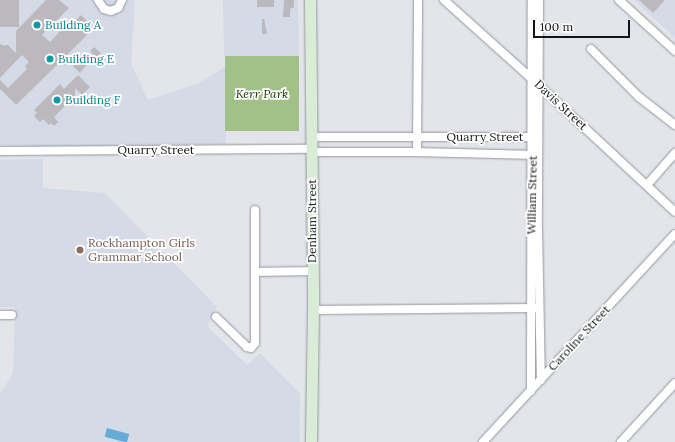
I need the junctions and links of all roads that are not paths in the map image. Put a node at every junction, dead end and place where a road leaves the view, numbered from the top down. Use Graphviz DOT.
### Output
graph roads {
  1 [pos="98,0"];
  2 [pos="122,0"];
  3 [pos="310,0"];
  4 [pos="418,0"];
  5 [pos="444,0"];
  6 [pos="532,0"];
  7 [pos="539,0"];
  8 [pos="619,0"];
  9 [pos="590,49"];
  10 [pos="675,51"];
  11 [pos="532,79"];
  12 [pos="539,86"];
  13 [pos="675,125"];
  14 [pos="311,137"];
  15 [pos="536,137"];
  16 [pos="418,138"];
  17 [pos="0,151"];
  18 [pos="312,151"];
  19 [pos="418,152"];
  20 [pos="675,154"];
  21 [pos="536,155"];
  22 [pos="646,185"];
  23 [pos="255,210"];
  24 [pos="675,212"];
  25 [pos="675,234"];
  26 [pos="312,271"];
  27 [pos="255,272"];
  28 [pos="536,308"];
  29 [pos="313,310"];
  30 [pos="0,315"];
  31 [pos="12,315"];
  32 [pos="216,317"];
  33 [pos="541,380"];
  34 [pos="675,382"];
  35 [pos="531,391"];
  36 [pos="311,442"];
  37 [pos="484,442"];
  38 [pos="621,442"];
  1 -- 2 [label="street"];
  3 -- 14 [label="street, Denham Street"];
  4 -- 16 [label="street"];
  5 -- 11 [label="street, Davis Street"];
  6 -- 11 [label="street, William Street"];
  7 -- 12 [label="street, William Street"];
  8 -- 10 [label="street"];
  9 -- 13 [label="street"];
  11 -- 12 [label="street, Davis Street"];
  11 -- 15 [label="street, William Street"];
  12 -- 15 [label="street, William Street"];
  12 -- 22 [label="street, Davis Street"];
  14 -- 16 [label="street, Quarry Street"];
  14 -- 18 [label="street, Denham Street"];
  15 -- 16 [label="street, Quarry Street"];
  15 -- 21 [label="street, William Street"];
  16 -- 19 [label="street"];
  17 -- 18 [label="street, Quarry Street"];
  18 -- 19 [label="street, Quarry Street"];
  18 -- 26 [label="street, Denham Street"];
  19 -- 21 [label="street, Quarry Street"];
  20 -- 22 [label="street"];
  21 -- 28 [label="street, William Street"];
  22 -- 24 [label="street, Davis Street"];
  23 -- 27 [label="street"];
  25 -- 33 [label="street, Caroline Street"];
  26 -- 27 [label="street"];
  26 -- 29 [label="street, Denham Street"];
  27 -- 32 [label="street"];
  28 -- 29 [label="street"];
  28 -- 33 [label="street, William Street"];
  28 -- 35 [label="street, William Street"];
  29 -- 36 [label="street, Denham Street"];
  30 -- 31 [label="street"];
  33 -- 35 [label="street, Caroline Street"];
  34 -- 38 [label="street"];
  35 -- 37 [label="street, Caroline Street"];
}
